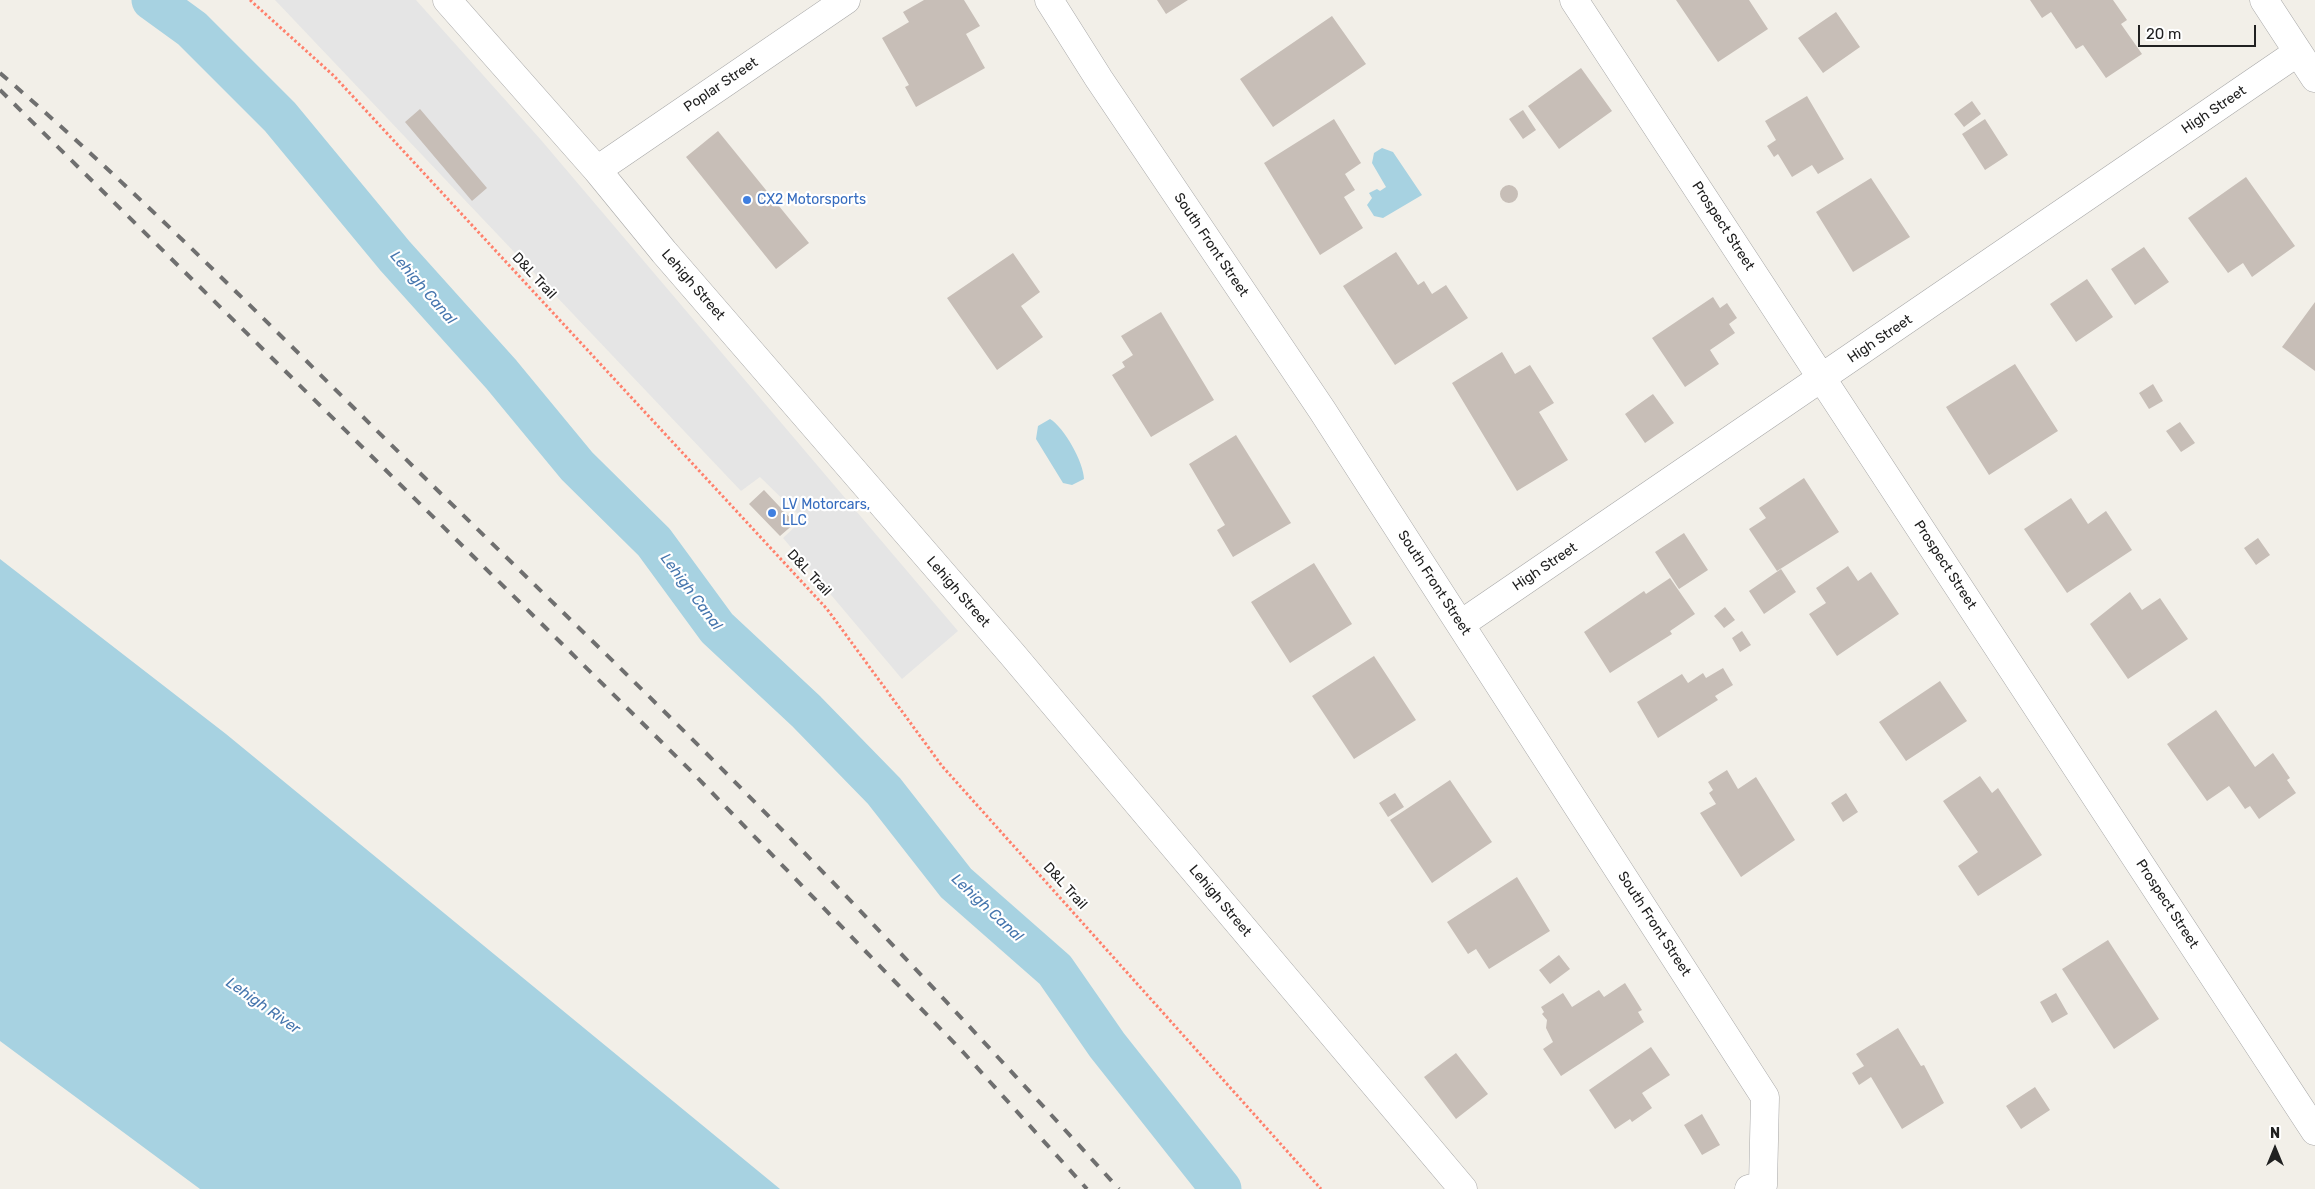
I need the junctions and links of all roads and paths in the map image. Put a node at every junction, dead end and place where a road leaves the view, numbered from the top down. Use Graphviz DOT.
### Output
graph roads {
  1 [pos="250,0"];
  2 [pos="447,0"];
  3 [pos="846,0"];
  4 [pos="1048,0"];
  5 [pos="1574,0"];
  6 [pos="2264,0"];
  7 [pos="2298,52"];
  8 [pos="2315,78"];
  9 [pos="597,170"];
  10 [pos="1823,378"];
  11 [pos="1461,624"];
  12 [pos="2315,1131"];
  13 [pos="1756,1187"];
  14 [pos="1320,1189"];
  15 [pos="1462,1189"];
  1 -- 14 [label="path, D&L Trail"];
  2 -- 9 [label="street, Lehigh Street"];
  3 -- 9 [label="street, Poplar Street"];
  4 -- 11 [label="street, South Front Street"];
  5 -- 10 [label="street, Prospect Street"];
  6 -- 7 [label="street"];
  7 -- 8 [label="street"];
  7 -- 10 [label="street, High Street"];
  9 -- 15 [label="street, Lehigh Street"];
  10 -- 11 [label="street, High Street"];
  10 -- 12 [label="street, Prospect Street"];
  11 -- 13 [label="street, South Front Street"];
}
